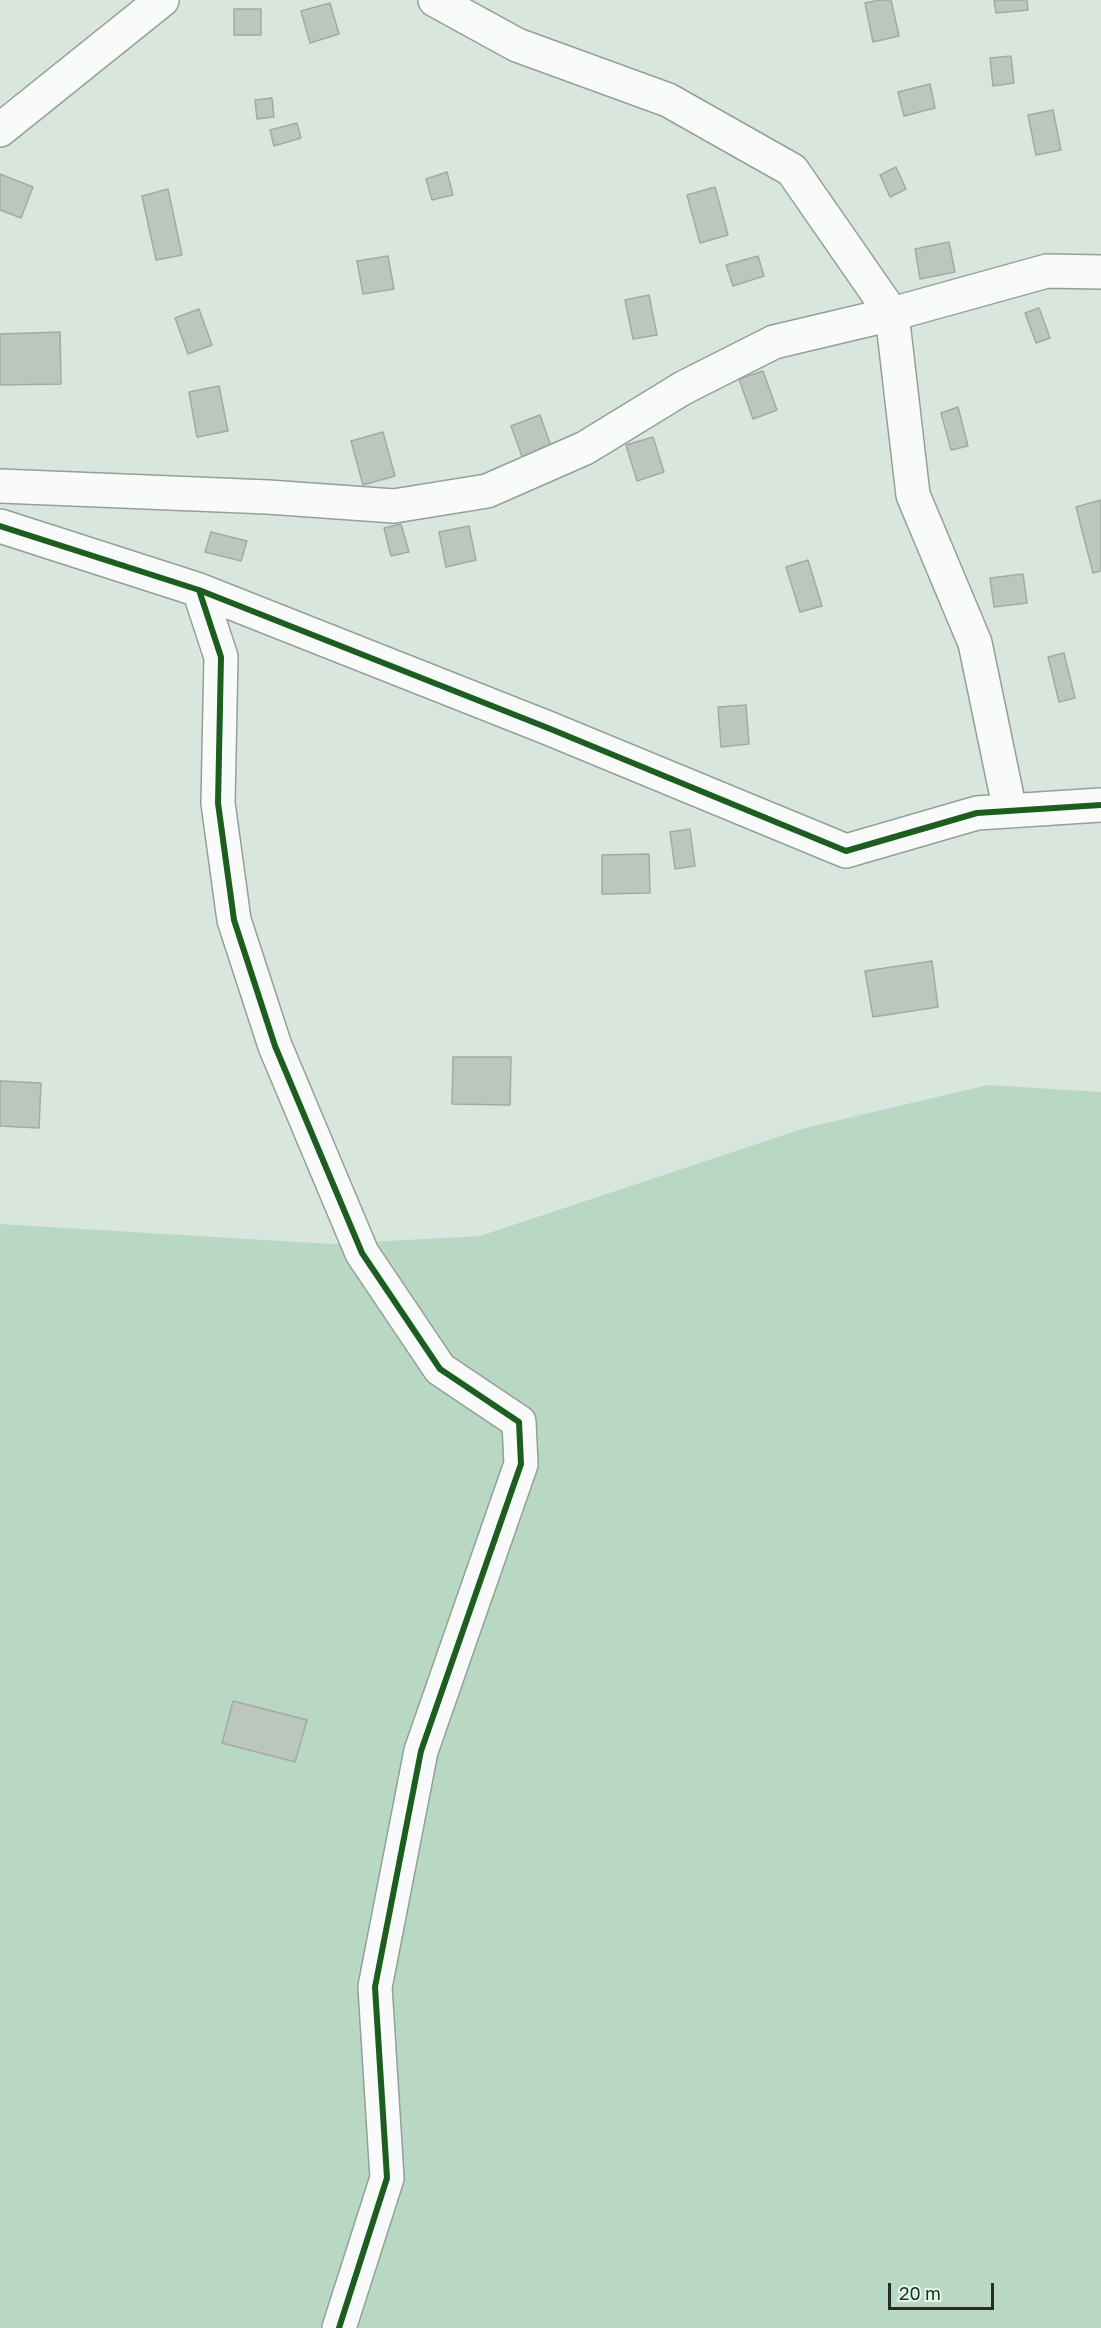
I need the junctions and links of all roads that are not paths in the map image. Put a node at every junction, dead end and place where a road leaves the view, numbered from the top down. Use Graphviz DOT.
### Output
graph roads {
  1 [pos="162,0"];
  2 [pos="435,0"];
  3 [pos="0,130"];
  4 [pos="1101,272"];
  5 [pos="892,314"];
  6 [pos="0,486"];
  7 [pos="0,526"];
  8 [pos="199,590"];
  9 [pos="1101,805"];
  10 [pos="1010,811"];
  11 [pos="339,2328"];
  1 -- 3 [label="street"];
  2 -- 5 [label="street"];
  4 -- 5 [label="street"];
  5 -- 6 [label="street"];
  5 -- 10 [label="street"];
  7 -- 8 [label="street"];
  8 -- 10 [label="street"];
  8 -- 11 [label="street"];
  9 -- 10 [label="street"];
}
